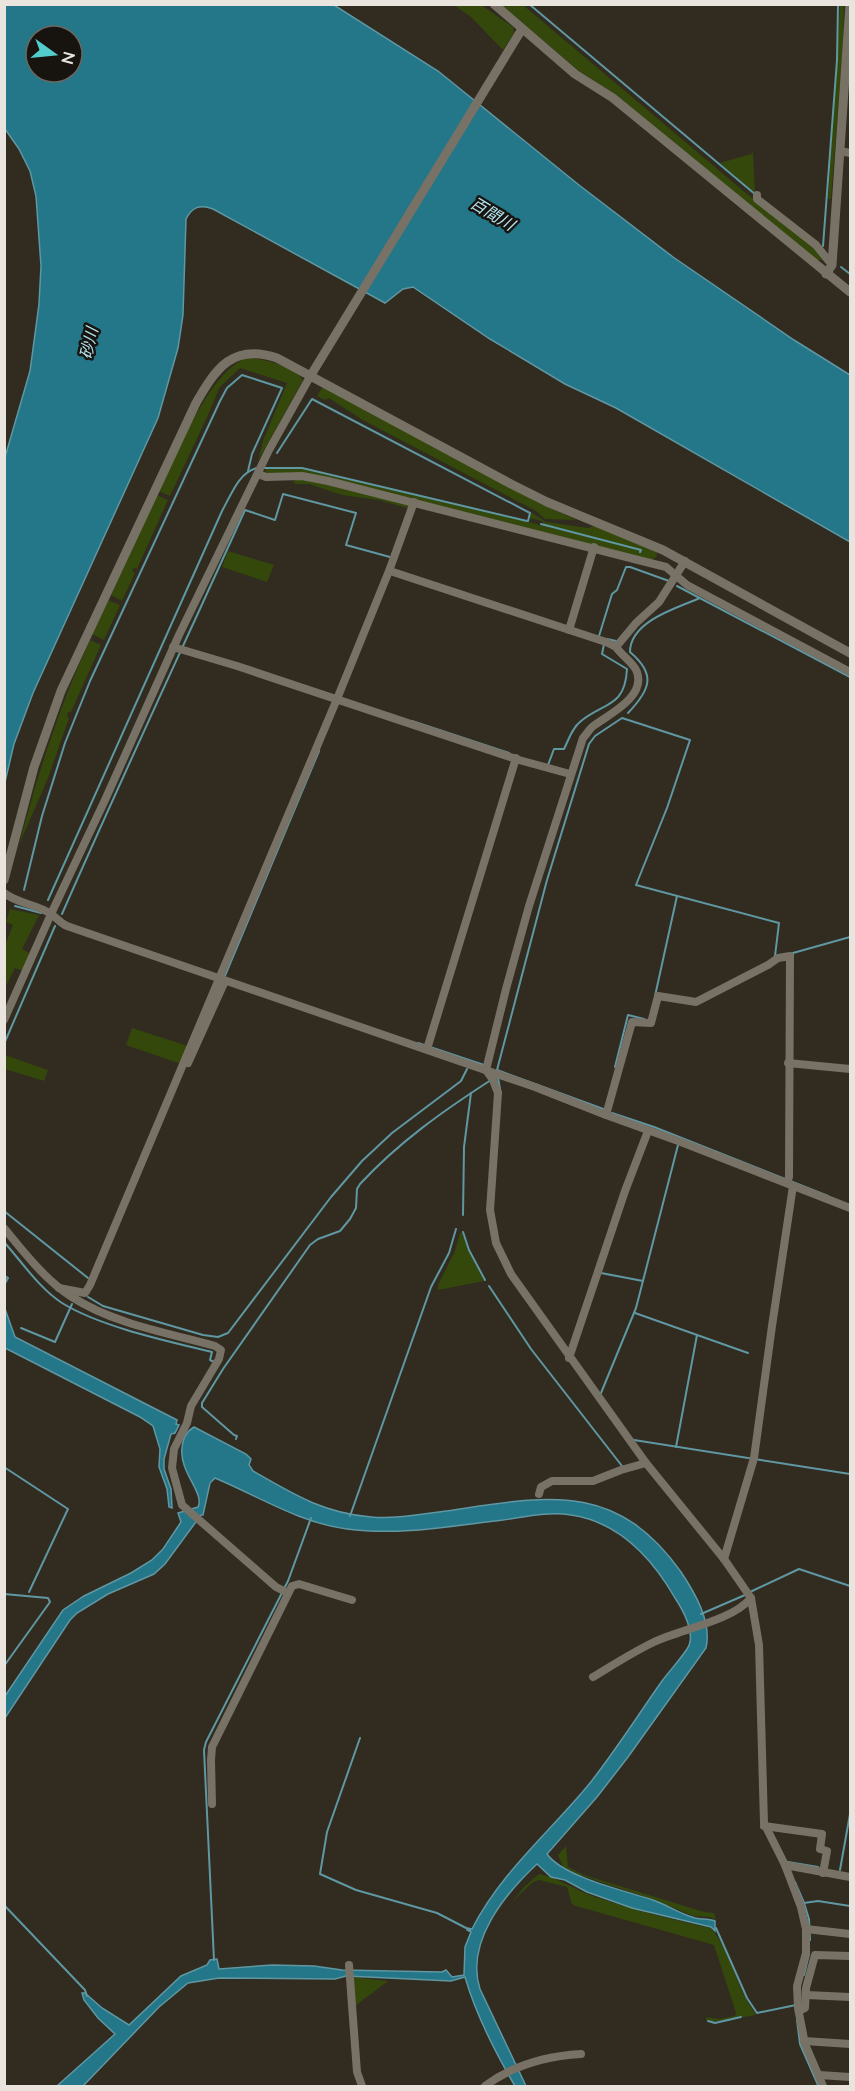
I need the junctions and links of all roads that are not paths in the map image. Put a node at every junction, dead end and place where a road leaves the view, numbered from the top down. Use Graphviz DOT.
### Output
graph roads {
  1 [pos="494,4"];
  2 [pos="849,4"];
  3 [pos="522,29"];
  4 [pos="840,151"];
  5 [pos="850,153"];
  6 [pos="757,196"];
  7 [pos="832,265"];
  8 [pos="826,274"];
  9 [pos="850,292"];
  10 [pos="311,375"];
  11 [pos="259,470"];
  12 [pos="414,502"];
  13 [pos="594,547"];
  14 [pos="685,561"];
  15 [pos="393,572"];
  16 [pos="676,575"];
  17 [pos="570,628"];
  18 [pos="616,647"];
  19 [pos="179,649"];
  20 [pos="850,653"];
  21 [pos="850,672"];
  22 [pos="337,699"];
  23 [pos="518,759"];
  24 [pos="570,774"];
  25 [pos="4,880"];
  26 [pos="4,893"];
  27 [pos="51,914"];
  28 [pos="222,980"];
  29 [pos="4,1020"];
  30 [pos="428,1047"];
  31 [pos="788,1063"];
  32 [pos="188,1064"];
  33 [pos="487,1068"];
  34 [pos="850,1069"];
  35 [pos="606,1115"];
  36 [pos="648,1131"];
  37 [pos="789,1182"];
  38 [pos="850,1209"];
  39 [pos="4,1228"];
  40 [pos="59,1288"];
  41 [pos="570,1357"];
  42 [pos="645,1464"];
  43 [pos="539,1494"];
  44 [pos="724,1559"];
  45 [pos="284,1591"];
  46 [pos="750,1595"];
  47 [pos="352,1600"];
  48 [pos="593,1677"];
  49 [pos="212,1804"];
  50 [pos="764,1826"];
  51 [pos="785,1865"];
  52 [pos="823,1873"];
  53 [pos="850,1877"];
  54 [pos="808,1929"];
  55 [pos="850,1934"];
  56 [pos="810,1954"];
  57 [pos="850,1956"];
  58 [pos="349,1965"];
  59 [pos="806,1995"];
  60 [pos="850,1997"];
  61 [pos="799,2011"];
  62 [pos="804,2041"];
  63 [pos="850,2044"];
  64 [pos="581,2054"];
  65 [pos="819,2076"];
  66 [pos="850,2077"];
  67 [pos="362,2086"];
  68 [pos="485,2086"];
  69 [pos="823,2086"];
  1 -- 3 [label="street"];
  2 -- 4 [label="street"];
  3 -- 8 [label="street"];
  3 -- 10 [label="street"];
  4 -- 5 [label="street"];
  4 -- 7 [label="street"];
  6 -- 7 [label="street"];
  7 -- 8 [label="street"];
  8 -- 9 [label="street"];
  10 -- 11 [label="street"];
  10 -- 14 [label="street"];
  10 -- 25 [label="street"];
  11 -- 12 [label="street"];
  11 -- 19 [label="street"];
  12 -- 13 [label="street"];
  12 -- 22 [label="street"];
  13 -- 16 [label="street"];
  13 -- 17 [label="street"];
  14 -- 16 [label="street"];
  14 -- 20 [label="street"];
  15 -- 17 [label="street"];
  16 -- 18 [label="street"];
  16 -- 21 [label="street"];
  17 -- 18 [label="street"];
  18 -- 24 [label="street"];
  19 -- 22 [label="street"];
  19 -- 27 [label="street"];
  22 -- 23 [label="street"];
  22 -- 28 [label="street"];
  23 -- 24 [label="street"];
  23 -- 30 [label="street"];
  24 -- 33 [label="street"];
  26 -- 27 [label="street"];
  27 -- 28 [label="street"];
  27 -- 29 [label="street"];
  28 -- 30 [label="street"];
  28 -- 32 [label="street"];
  28 -- 40 [label="street"];
  30 -- 33 [label="street"];
  31 -- 34 [label="street"];
  31 -- 35 [label="street"];
  31 -- 37 [label="street"];
  33 -- 35 [label="street"];
  33 -- 41 [label="street"];
  35 -- 36 [label="street"];
  36 -- 37 [label="street"];
  36 -- 41 [label="street"];
  37 -- 38 [label="street"];
  37 -- 44 [label="street"];
  39 -- 40 [label="street"];
  40 -- 45 [label="street"];
  41 -- 42 [label="street"];
  42 -- 43 [label="street"];
  42 -- 44 [label="street"];
  44 -- 46 [label="street"];
  45 -- 47 [label="street"];
  45 -- 49 [label="street"];
  46 -- 48 [label="street"];
  46 -- 50 [label="street"];
  50 -- 51 [label="street"];
  50 -- 52 [label="street"];
  51 -- 52 [label="street"];
  51 -- 54 [label="street"];
  52 -- 53 [label="street"];
  54 -- 55 [label="street"];
  54 -- 56 [label="street"];
  56 -- 57 [label="street"];
  56 -- 59 [label="street"];
  56 -- 61 [label="street"];
  58 -- 67 [label="street"];
  59 -- 60 [label="street"];
  59 -- 61 [label="street"];
  61 -- 62 [label="street"];
  62 -- 63 [label="street"];
  62 -- 65 [label="street"];
  64 -- 68 [label="street"];
  65 -- 66 [label="street"];
  65 -- 69 [label="street"];
}
